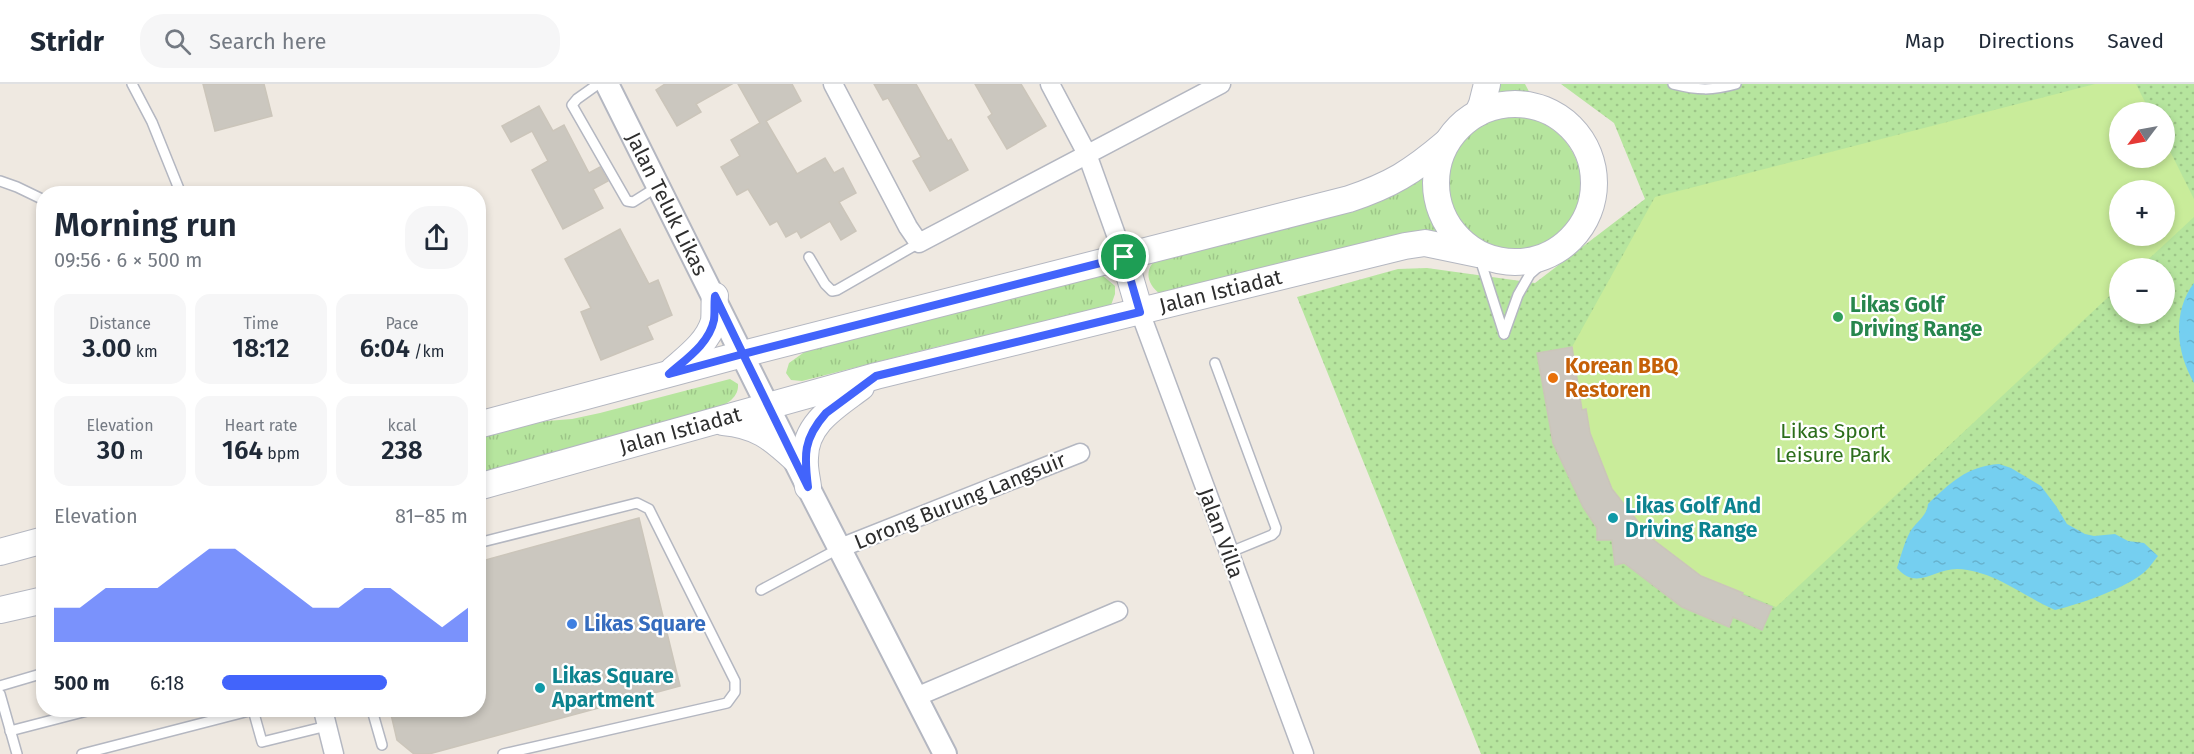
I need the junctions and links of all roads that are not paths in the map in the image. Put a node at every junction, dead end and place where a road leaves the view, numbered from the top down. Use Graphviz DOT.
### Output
graph roads {
  1 [pos="132,84"];
  2 [pos="598,84"];
  3 [pos="607,84"];
  4 [pos="832,84"];
  5 [pos="1050,84"];
  6 [pos="1221,84"];
  7 [pos="1487,84"];
  8 [pos="1536,84"];
  9 [pos="1673,84"];
  10 [pos="1736,84"];
  11 [pos="1478,113"];
  12 [pos="1579,136"];
  13 [pos="1446,143"];
  14 [pos="1087,154"];
  15 [pos="0,181"];
  16 [pos="178,186"];
  17 [pos="659,186"];
  18 [pos="36,196"];
  19 [pos="919,243"];
  20 [pos="1555,252"];
  21 [pos="1478,254"];
  22 [pos="809,257"];
  23 [pos="1124,257"];
  24 [pos="715,296"];
  25 [pos="1140,312"];
  26 [pos="743,354"];
  27 [pos="1215,363"];
  28 [pos="669,374"];
  29 [pos="876,376"];
  30 [pos="769,407"];
  31 [pos="717,421"];
  32 [pos="486,423"];
  33 [pos="1080,453"];
  34 [pos="795,459"];
  35 [pos="486,485"];
  36 [pos="808,487"];
  37 [pos="486,541"];
  38 [pos="36,542"];
  39 [pos="840,548"];
  40 [pos="0,552"];
  41 [pos="1228,553"];
  42 [pos="761,590"];
  43 [pos="36,602"];
  44 [pos="0,610"];
  45 [pos="1118,611"];
  46 [pos="36,675"];
  47 [pos="0,686"];
  48 [pos="0,694"];
  49 [pos="916,697"];
  50 [pos="64,717"];
  51 [pos="226,717"];
  52 [pos="255,717"];
  53 [pos="374,717"];
  54 [pos="325,718"];
  55 [pos="10,731"];
  56 [pos="382,745"];
  57 [pos="17,754"];
  58 [pos="82,754"];
  59 [pos="334,754"];
  60 [pos="503,754"];
  61 [pos="945,754"];
  62 [pos="1304,754"];
  1 -- 16 [label="lane"];
  2 -- 17 [label="lane"];
  3 -- 17 [label="street, Jalan Teluk Likas"];
  4 -- 19 [label="street"];
  5 -- 14 [label="street"];
  6 -- 14 [label="street"];
  7 -- 11 [label="main road"];
  8 -- 12 [label="main road"];
  9 -- 10 [label="lane"];
  11 -- 12 [label="main road"];
  11 -- 13 [label="main road"];
  12 -- 20 [label="main road"];
  13 -- 21 [label="main road"];
  13 -- 23 [label="main road"];
  14 -- 19 [label="street"];
  14 -- 23 [label="street"];
  15 -- 18 [label="lane"];
  17 -- 24 [label="street, Jalan Teluk Likas"];
  19 -- 22 [label="lane"];
  20 -- 21 [label="main road"];
  20 -- 21 [label="lane"];
  21 -- 25 [label="main road, Jalan Istiadat"];
  23 -- 25 [label="main road"];
  23 -- 26 [label="main road"];
  24 -- 26 [label="street, Jalan Teluk Likas"];
  24 -- 28 [label="main road"];
  25 -- 29 [label="main road, Jalan Istiadat"];
  25 -- 41 [label="street, Jalan Villa"];
  26 -- 28 [label="main road"];
  26 -- 30 [label="street, Jalan Teluk Likas"];
  27 -- 41 [label="lane"];
  28 -- 32 [label="main road"];
  29 -- 30 [label="main road, Jalan Istiadat"];
  29 -- 36 [label="main road"];
  30 -- 31 [label="main road, Jalan Istiadat"];
  30 -- 34 [label="street, Jalan Teluk Likas"];
  31 -- 34 [label="main road"];
  31 -- 35 [label="main road, Jalan Istiadat"];
  33 -- 39 [label="street, Lorong Burung Langsuir"];
  34 -- 36 [label="street, Jalan Teluk Likas"];
  36 -- 39 [label="street, Jalan Teluk Likas"];
  37 -- 60 [label="lane"];
  38 -- 40 [label="main road"];
  39 -- 42 [label="lane"];
  39 -- 49 [label="street, Jalan Teluk Likas"];
  41 -- 62 [label="street, Jalan Villa"];
  43 -- 44 [label="main road"];
  45 -- 49 [label="street"];
  46 -- 47 [label="lane"];
  48 -- 55 [label="lane"];
  49 -- 61 [label="street, Jalan Teluk Likas"];
  50 -- 55 [label="lane"];
  51 -- 58 [label="lane"];
  52 -- 54 [label="lane"];
  53 -- 56 [label="lane"];
  54 -- 59 [label="street"];
  55 -- 57 [label="lane"];
}
